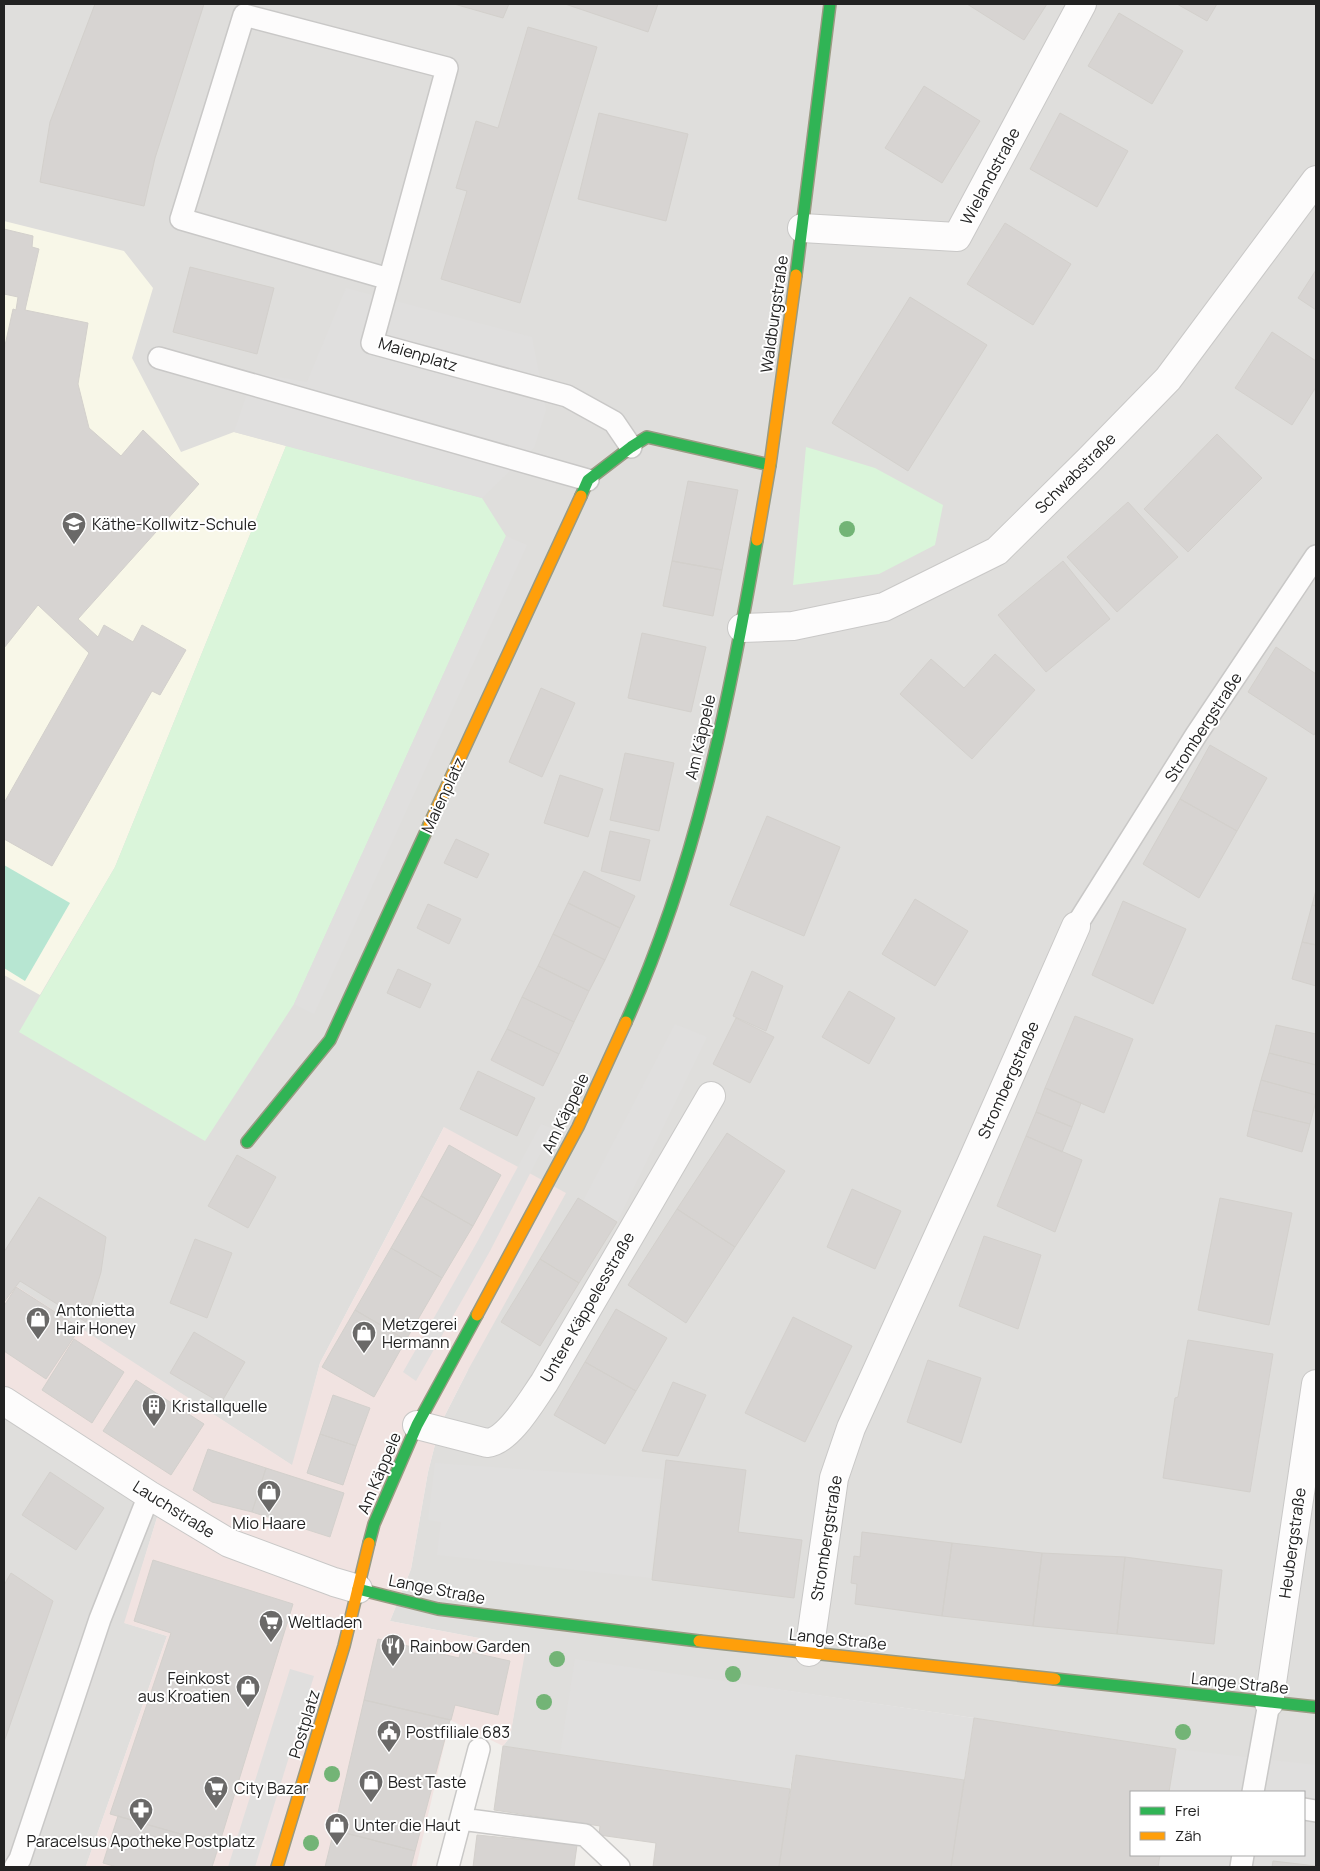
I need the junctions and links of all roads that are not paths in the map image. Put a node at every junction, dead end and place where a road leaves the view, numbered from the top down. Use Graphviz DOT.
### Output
graph roads {
  1 [pos="830,4"];
  2 [pos="1082,4"];
  3 [pos="1316,180"];
  4 [pos="802,228"];
  5 [pos="390,279"];
  6 [pos="159,358"];
  7 [pos="631,447"];
  8 [pos="770,465"];
  9 [pos="588,480"];
  10 [pos="1316,556"];
  11 [pos="742,628"];
  12 [pos="1076,926"];
  13 [pos="711,1096"];
  14 [pos="247,1142"];
  15 [pos="1316,1384"];
  16 [pos="4,1401"];
  17 [pos="417,1425"];
  18 [pos="150,1495"];
  19 [pos="358,1589"];
  20 [pos="809,1652"];
  21 [pos="1269,1703"];
  22 [pos="1316,1707"];
  23 [pos="479,1749"];
  24 [pos="1253,1791"];
  25 [pos="461,1818"];
  26 [pos="15,1867"];
  27 [pos="277,1867"];
  28 [pos="448,1867"];
  29 [pos="619,1867"];
  1 -- 4 [label="street, Waldburgstraße"];
  2 -- 4 [label="street, Wielandstraße"];
  3 -- 11 [label="street, Schwabstraße"];
  4 -- 8 [label="street, Waldburgstraße"];
  5 -- 5 [label="lane, Maienplatz"];
  5 -- 7 [label="lane, Maienplatz"];
  6 -- 9 [label="lane"];
  7 -- 8 [label="street, Maienplatz"];
  7 -- 9 [label="street, Maienplatz"];
  8 -- 11 [label="street, Waldburgstraße"];
  9 -- 14 [label="street, Maienplatz"];
  10 -- 12 [label="lane, Strombergstraße"];
  11 -- 17 [label="street, Am Käppele"];
  12 -- 20 [label="street, Strombergstraße"];
  13 -- 17 [label="street, Untere Käppelesstraße"];
  15 -- 21 [label="street, Heubergstraße"];
  16 -- 18 [label="street, Lauchstraße"];
  17 -- 19 [label="street, Am Käppele"];
  18 -- 19 [label="street, Lauchstraße"];
  18 -- 26 [label="lane"];
  19 -- 20 [label="street, Lange Straße"];
  19 -- 27 [label="street, Postplatz"];
  20 -- 21 [label="street, Lange Straße"];
  21 -- 22 [label="street, Lange Straße"];
  21 -- 24 [label="lane"];
  23 -- 25 [label="lane"];
  25 -- 28 [label="lane"];
  25 -- 29 [label="lane"];
}
